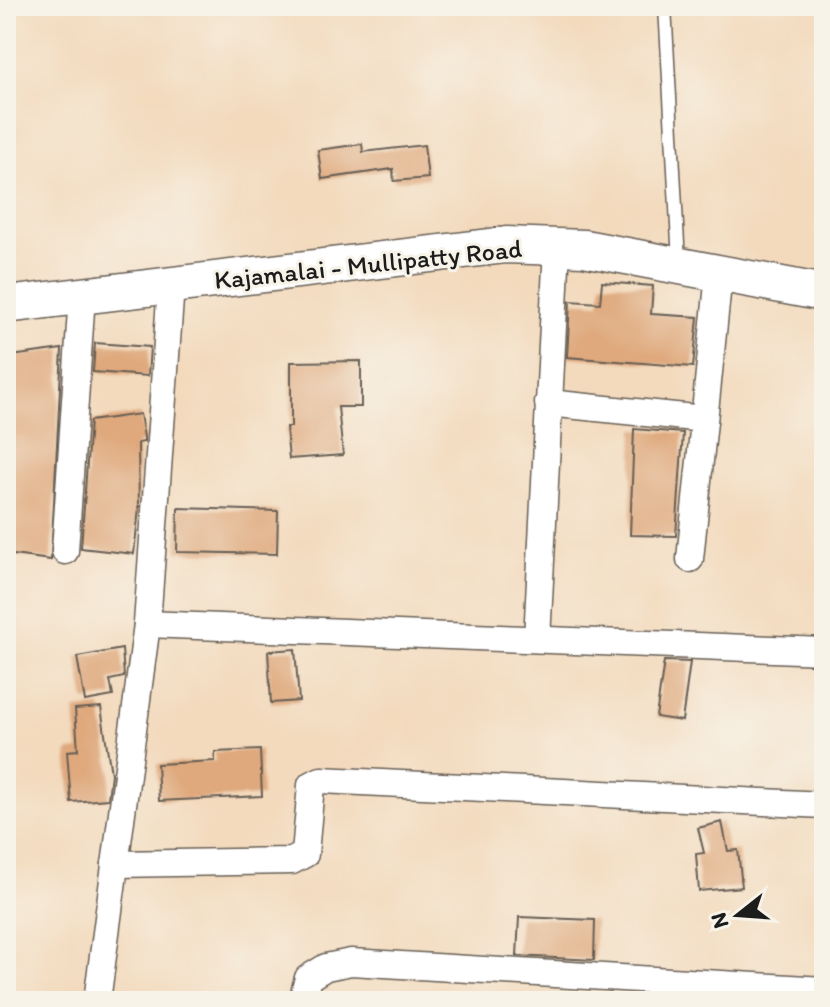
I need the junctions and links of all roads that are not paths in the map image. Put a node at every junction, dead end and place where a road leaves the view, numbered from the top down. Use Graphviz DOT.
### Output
graph roads {
  1 [pos="665,6"];
  2 [pos="557,247"];
  3 [pos="679,266"];
  4 [pos="719,274"];
  5 [pos="171,285"];
  6 [pos="824,293"];
  7 [pos="82,295"];
  8 [pos="6,305"];
  9 [pos="548,403"];
  10 [pos="704,419"];
  11 [pos="65,551"];
  12 [pos="690,559"];
  13 [pos="147,624"];
  14 [pos="537,639"];
  15 [pos="824,651"];
  16 [pos="824,805"];
  17 [pos="115,864"];
  18 [pos="824,990"];
  19 [pos="97,1001"];
  20 [pos="302,1001"];
  1 -- 3 [label="lane"];
  2 -- 3 [label="main road, Kajamalai - Mullipatty Road"];
  2 -- 5 [label="main road, Kajamalai - Mullipatty Road"];
  2 -- 9 [label="street"];
  3 -- 4 [label="main road, Kajamalai - Mullipatty Road"];
  4 -- 6 [label="main road, Kajamalai - Mullipatty Road"];
  4 -- 10 [label="street"];
  5 -- 7 [label="main road, Kajamalai - Mullipatty Road"];
  5 -- 13 [label="street"];
  7 -- 8 [label="main road, Kajamalai - Mullipatty Road"];
  7 -- 11 [label="street"];
  9 -- 10 [label="street"];
  9 -- 14 [label="street"];
  10 -- 12 [label="street"];
  13 -- 14 [label="street"];
  13 -- 17 [label="street"];
  14 -- 15 [label="street"];
  16 -- 17 [label="street"];
  17 -- 19 [label="street"];
  18 -- 20 [label="street"];
}
